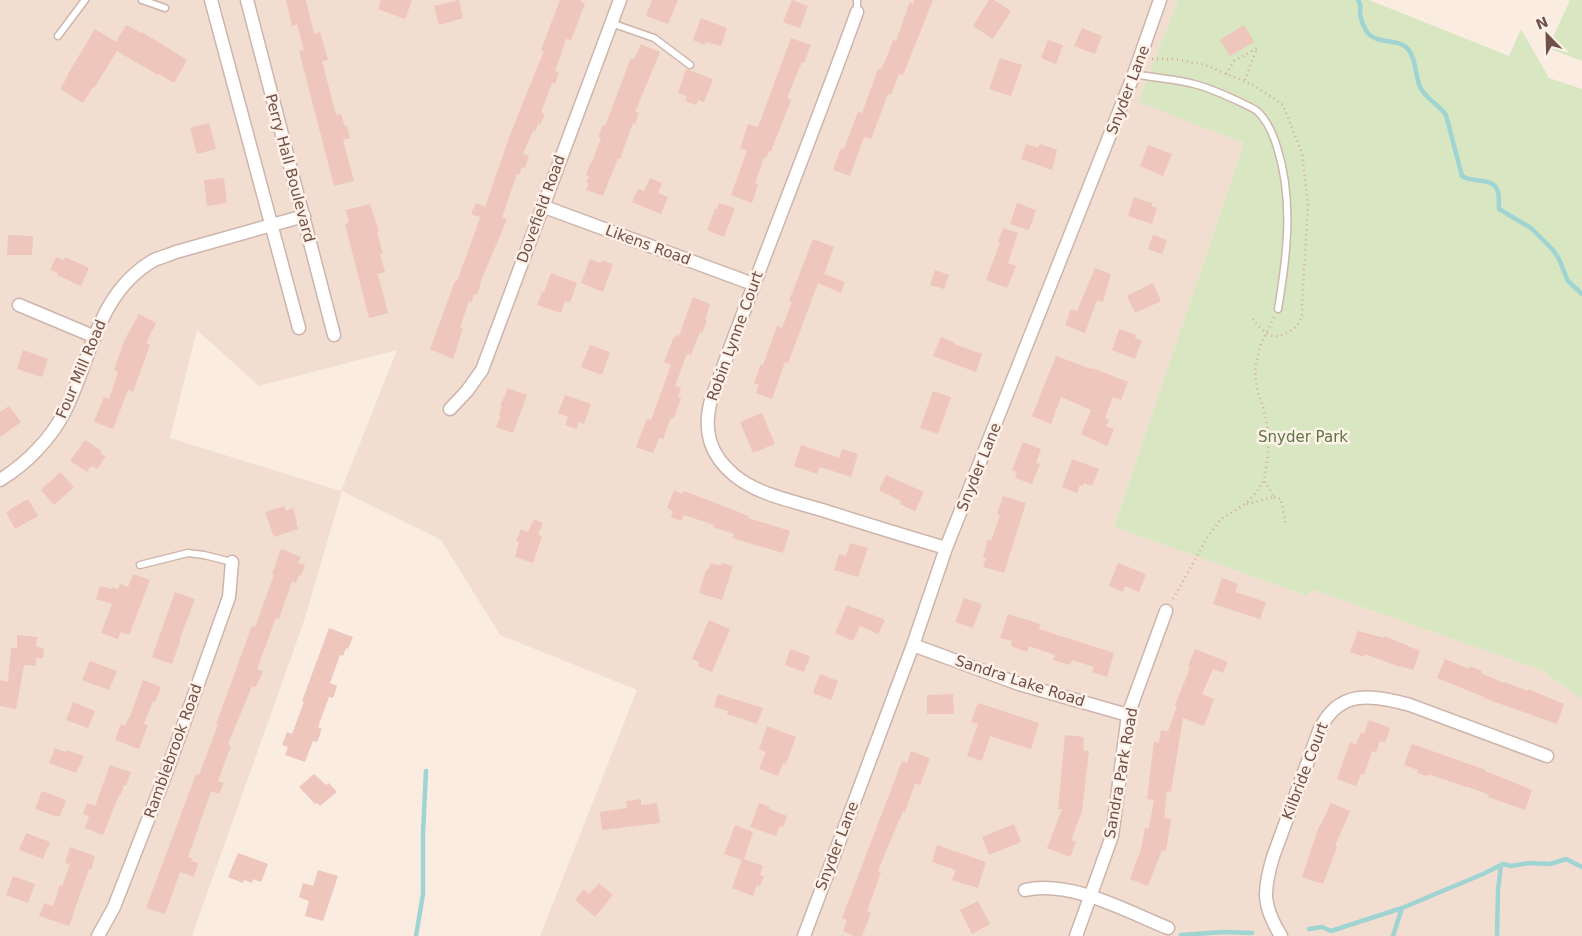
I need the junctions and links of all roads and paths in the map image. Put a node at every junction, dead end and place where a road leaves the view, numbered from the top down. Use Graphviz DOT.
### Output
graph roads {
  1 [pos="85,0"];
  2 [pos="142,0"];
  3 [pos="211,0"];
  4 [pos="247,0"];
  5 [pos="620,0"];
  6 [pos="1160,0"];
  7 [pos="857,6"];
  8 [pos="165,8"];
  9 [pos="611,23"];
  10 [pos="58,36"];
  11 [pos="1140,59"];
  12 [pos="690,65"];
  13 [pos="1134,74"];
  14 [pos="1226,74"];
  15 [pos="1244,82"];
  16 [pos="542,206"];
  17 [pos="304,216"];
  18 [pos="272,224"];
  19 [pos="753,284"];
  20 [pos="19,305"];
  21 [pos="1278,309"];
  22 [pos="1253,318"];
  23 [pos="299,328"];
  24 [pos="1266,332"];
  25 [pos="334,335"];
  26 [pos="93,336"];
  27 [pos="450,409"];
  28 [pos="0,480"];
  29 [pos="1264,480"];
  30 [pos="1274,497"];
  31 [pos="1245,504"];
  32 [pos="1286,526"];
  33 [pos="946,548"];
  34 [pos="232,562"];
  35 [pos="140,565"];
  36 [pos="1166,611"];
  37 [pos="913,645"];
  38 [pos="1128,715"];
  39 [pos="1548,756"];
  40 [pos="1025,890"];
  41 [pos="1091,896"];
  42 [pos="1168,928"];
  43 [pos="98,936"];
  44 [pos="804,936"];
  45 [pos="1076,936"];
  46 [pos="1281,936"];
  1 -- 10 [label="lane"];
  2 -- 8 [label="lane"];
  3 -- 18 [label="street"];
  4 -- 17 [label="street, Perry Hall Boulevard"];
  5 -- 9 [label="street, Dovefield Road"];
  6 -- 11 [label="street, Snyder Lane"];
  7 -- 19 [label="street, Robin Lynne Court"];
  9 -- 12 [label="lane"];
  9 -- 16 [label="street, Dovefield Road"];
  11 -- 13 [label="street, Snyder Lane"];
  11 -- 14 [label="path"];
  13 -- 21 [label="lane"];
  13 -- 33 [label="street, Snyder Lane"];
  14 -- 15 [label="path"];
  14 -- 15 [label="path"];
  15 -- 24 [label="path"];
  16 -- 19 [label="street, Likens Road"];
  16 -- 27 [label="street, Dovefield Road"];
  17 -- 18 [label="street, Four Mill Road"];
  17 -- 25 [label="street, Perry Hall Boulevard"];
  18 -- 23 [label="street"];
  18 -- 26 [label="street, Four Mill Road"];
  19 -- 33 [label="street, Robin Lynne Court"];
  20 -- 26 [label="street"];
  21 -- 24 [label="path"];
  22 -- 24 [label="path"];
  24 -- 29 [label="path"];
  26 -- 28 [label="street, Four Mill Road"];
  29 -- 30 [label="path"];
  29 -- 31 [label="path"];
  30 -- 31 [label="path"];
  30 -- 32 [label="path"];
  31 -- 36 [label="path"];
  33 -- 37 [label="street, Snyder Lane"];
  34 -- 35 [label="lane"];
  34 -- 43 [label="street, Ramblebrook Road"];
  36 -- 38 [label="street, Sandra Park Road"];
  37 -- 38 [label="street, Sandra Lake Road"];
  37 -- 44 [label="street, Snyder Lane"];
  38 -- 41 [label="street, Sandra Park Road"];
  39 -- 46 [label="street, Kilbride Court"];
  40 -- 41 [label="street"];
  41 -- 42 [label="street"];
  41 -- 45 [label="street, Sandra Park Road"];
}
